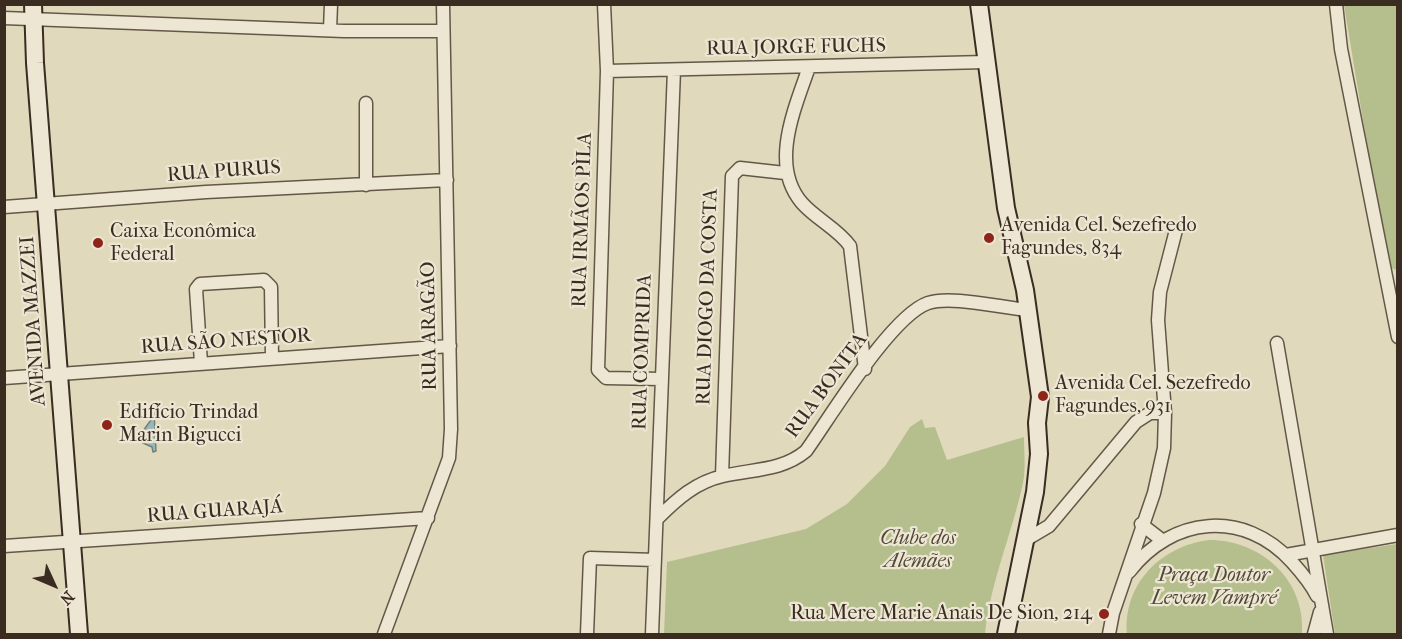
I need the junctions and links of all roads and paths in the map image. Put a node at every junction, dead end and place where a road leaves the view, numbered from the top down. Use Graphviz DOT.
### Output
graph roads {
  1 [pos="331,4"];
  2 [pos="443,4"];
  3 [pos="604,4"];
  4 [pos="979,4"];
  5 [pos="1336,4"];
  6 [pos="33,12"];
  7 [pos="4,18"];
  8 [pos="330,30"];
  9 [pos="444,31"];
  10 [pos="986,62"];
  11 [pos="809,67"];
  12 [pos="674,70"];
  13 [pos="607,71"];
  14 [pos="366,103"];
  15 [pos="785,173"];
  16 [pos="447,180"];
  17 [pos="366,184"];
  18 [pos="46,205"];
  19 [pos="4,207"];
  20 [pos="1176,230"];
  21 [pos="1393,284"];
  22 [pos="1024,309"];
  23 [pos="1398,337"];
  24 [pos="1277,343"];
  25 [pos="450,346"];
  26 [pos="272,358"];
  27 [pos="201,363"];
  28 [pos="865,369"];
  29 [pos="59,373"];
  30 [pos="4,378"];
  31 [pos="661,379"];
  32 [pos="1165,413"];
  33 [pos="722,476"];
  34 [pos="428,518"];
  35 [pos="658,518"];
  36 [pos="1141,524"];
  37 [pos="1398,535"];
  38 [pos="1027,539"];
  39 [pos="71,541"];
  40 [pos="1164,541"];
  41 [pos="4,546"];
  42 [pos="1313,550"];
  43 [pos="1286,555"];
  44 [pos="655,560"];
  45 [pos="1126,575"];
  46 [pos="1321,606"];
  47 [pos="79,634"];
  48 [pos="384,634"];
  49 [pos="587,634"];
  50 [pos="652,634"];
  51 [pos="1006,634"];
  52 [pos="1109,634"];
  53 [pos="1314,634"];
  54 [pos="1327,634"];
  1 -- 8 [label="street"];
  2 -- 9 [label="street, RUA ARAGÃO"];
  3 -- 13 [label="street, RUA IRMÃOS PÌLA"];
  4 -- 10 [label="main road"];
  5 -- 21 [label="street"];
  6 -- 7 [label="street"];
  6 -- 8 [label="street"];
  6 -- 18 [label="main road, AVENIDA MAZZEI"];
  8 -- 9 [label="street"];
  9 -- 16 [label="street, RUA ARAGÃO"];
  10 -- 11 [label="street, RUA JORGE FUCHS"];
  10 -- 22 [label="main road"];
  11 -- 12 [label="street, RUA JORGE FUCHS"];
  11 -- 15 [label="street"];
  12 -- 13 [label="street, RUA JORGE FUCHS"];
  12 -- 31 [label="street, RUA COMPRIDA"];
  13 -- 31 [label="street, RUA IRMÃOS PÌLA"];
  14 -- 17 [label="street"];
  15 -- 28 [label="street"];
  15 -- 33 [label="street, RUA DIOGO DA COSTA"];
  16 -- 17 [label="street, RUA PURUS"];
  16 -- 25 [label="street, RUA ARAGÃO"];
  17 -- 18 [label="street, RUA PURUS"];
  18 -- 19 [label="street, RUA PURUS"];
  18 -- 29 [label="main road, AVENIDA MAZZEI"];
  20 -- 32 [label="street"];
  21 -- 23 [label="street"];
  22 -- 28 [label="street, RUA BONITA"];
  22 -- 38 [label="main road"];
  24 -- 42 [label="street"];
  25 -- 26 [label="street, RUA SÃO NESTOR"];
  25 -- 34 [label="street, RUA ARAGÃO"];
  26 -- 27 [label="street, RUA SÃO NESTOR"];
  26 -- 27 [label="street"];
  27 -- 29 [label="street, RUA SÃO NESTOR"];
  28 -- 33 [label="street, RUA BONITA"];
  29 -- 30 [label="street, RUA SÃO NESTOR"];
  29 -- 39 [label="main road, AVENIDA MAZZEI"];
  31 -- 35 [label="street, RUA COMPRIDA"];
  32 -- 36 [label="street"];
  32 -- 38 [label="street"];
  33 -- 35 [label="street, RUA BONITA"];
  34 -- 39 [label="street, RUA GUARAJÁ"];
  34 -- 48 [label="street, RUA ARAGÃO"];
  35 -- 44 [label="street, RUA COMPRIDA"];
  36 -- 40 [label="street"];
  36 -- 45 [label="street"];
  37 -- 42 [label="street"];
  38 -- 51 [label="main road"];
  39 -- 41 [label="street, RUA GUARAJÁ"];
  39 -- 47 [label="main road, AVENIDA MAZZEI"];
  40 -- 43 [label="street"];
  40 -- 45 [label="street"];
  42 -- 43 [label="street"];
  42 -- 46 [label="street"];
  43 -- 46 [label="street"];
  44 -- 49 [label="street"];
  44 -- 50 [label="street, RUA COMPRIDA"];
  45 -- 52 [label="street"];
  46 -- 53 [label="street"];
  46 -- 54 [label="street"];
}
